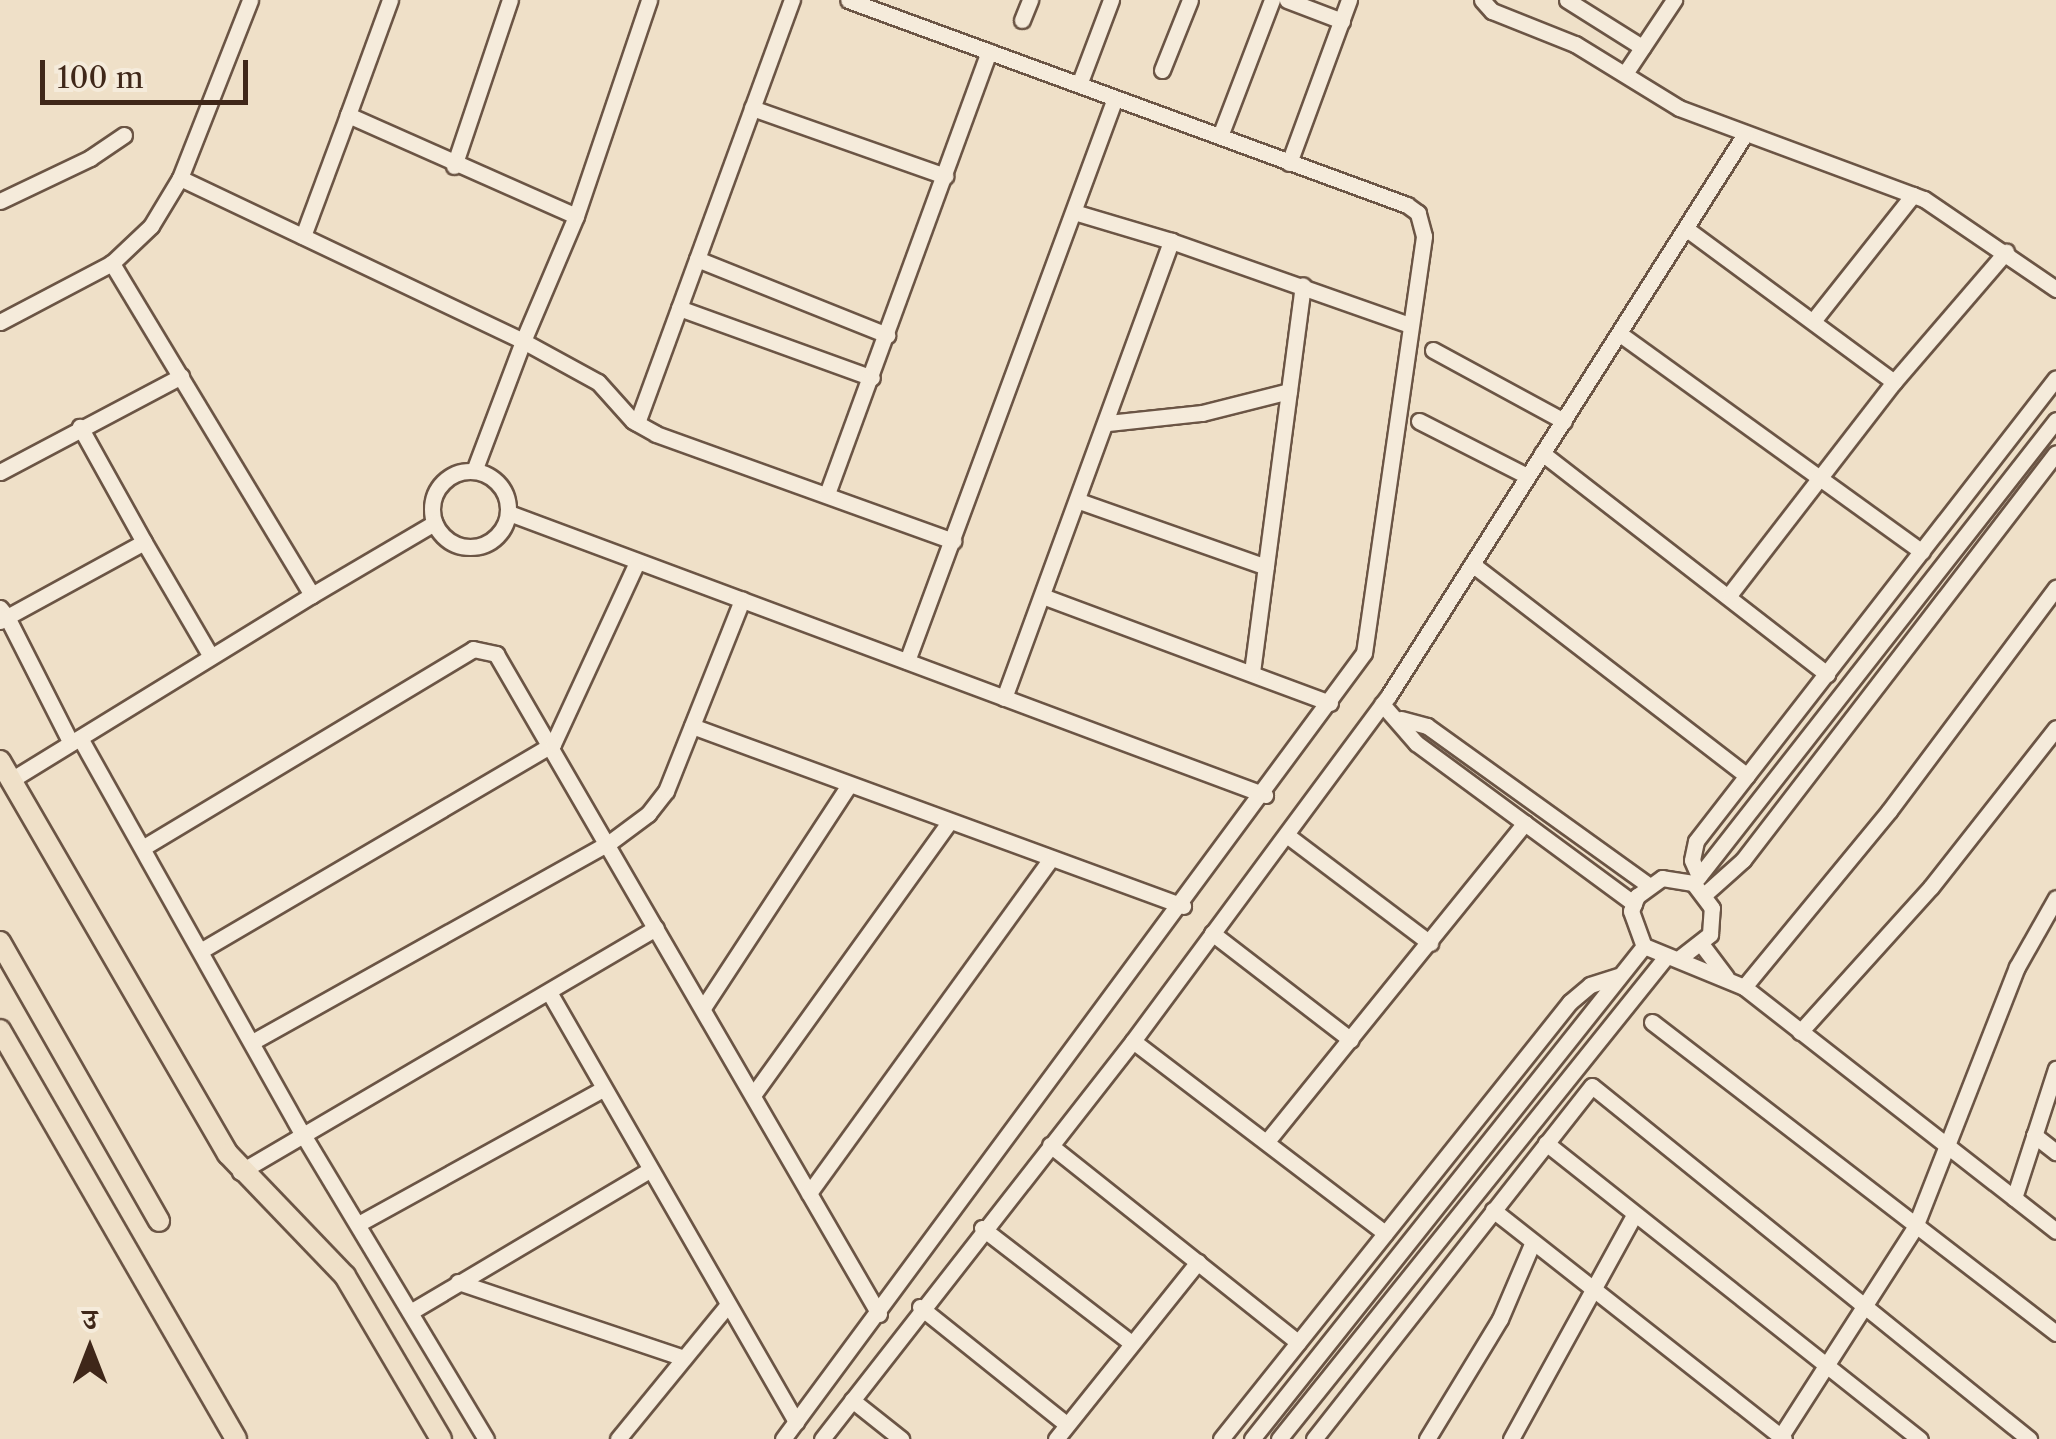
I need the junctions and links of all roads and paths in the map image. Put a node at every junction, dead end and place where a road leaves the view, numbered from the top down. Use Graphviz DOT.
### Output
graph roads {
  1 [pos="250,0"];
  2 [pos="390,0"];
  3 [pos="510,0"];
  4 [pos="649,0"];
  5 [pos="792,0"];
  6 [pos="848,0"];
  7 [pos="1030,0"];
  8 [pos="1112,0"];
  9 [pos="1190,0"];
  10 [pos="1272,0"];
  11 [pos="1288,0"];
  12 [pos="1349,0"];
  13 [pos="1482,0"];
  14 [pos="1567,0"];
  15 [pos="1674,0"];
  16 [pos="1022,20"];
  17 [pos="1342,22"];
  18 [pos="1642,47"];
  19 [pos="989,52"];
  20 [pos="1162,70"];
  21 [pos="1626,72"];
  22 [pos="1080,82"];
  23 [pos="1114,98"];
  24 [pos="752,108"];
  25 [pos="348,116"];
  26 [pos="1745,134"];
  27 [pos="124,135"];
  28 [pos="1220,136"];
  29 [pos="1289,162"];
  30 [pos="454,166"];
  31 [pos="945,176"];
  32 [pos="180,178"];
  33 [pos="1913,194"];
  34 [pos="0,201"];
  35 [pos="1074,212"];
  36 [pos="576,216"];
  37 [pos="1688,230"];
  38 [pos="303,236"];
  39 [pos="1171,241"];
  40 [pos="2006,252"];
  41 [pos="698,258"];
  42 [pos="112,263"];
  43 [pos="1304,285"];
  44 [pos="2056,289"];
  45 [pos="679,308"];
  46 [pos="1813,321"];
  47 [pos="0,322"];
  48 [pos="1410,324"];
  49 [pos="1620,334"];
  50 [pos="887,336"];
  51 [pos="523,340"];
  52 [pos="1433,350"];
  53 [pos="181,376"];
  54 [pos="872,378"];
  55 [pos="2056,378"];
  56 [pos="1894,382"];
  57 [pos="1289,392"];
  58 [pos="2056,420"];
  59 [pos="1419,421"];
  60 [pos="1564,421"];
  61 [pos="637,423"];
  62 [pos="1108,423"];
  63 [pos="80,427"];
  64 [pos="1542,453"];
  65 [pos="2056,453"];
  66 [pos="474,471"];
  67 [pos="0,472"];
  68 [pos="1527,476"];
  69 [pos="1822,480"];
  70 [pos="827,494"];
  71 [pos="1079,502"];
  72 [pos="509,513"];
  73 [pos="434,523"];
  74 [pos="952,541"];
  75 [pos="144,542"];
  76 [pos="1922,552"];
  77 [pos="636,564"];
  78 [pos="1472,564"];
  79 [pos="1266,567"];
  80 [pos="2056,588"];
  81 [pos="312,594"];
  82 [pos="1730,594"];
  83 [pos="1046,596"];
  84 [pos="742,600"];
  85 [pos="2,615"];
  86 [pos="210,654"];
  87 [pos="907,661"];
  88 [pos="1252,672"];
  89 [pos="1827,674"];
  90 [pos="1004,698"];
  91 [pos="1330,703"];
  92 [pos="1382,704"];
  93 [pos="1400,719"];
  94 [pos="692,726"];
  95 [pos="2056,728"];
  96 [pos="76,740"];
  97 [pos="553,744"];
  98 [pos="0,761"];
  99 [pos="1747,776"];
  100 [pos="11,780"];
  101 [pos="849,785"];
  102 [pos="1264,795"];
  103 [pos="950,821"];
  104 [pos="1525,822"];
  105 [pos="1288,836"];
  106 [pos="609,844"];
  107 [pos="144,847"];
  108 [pos="1051,859"];
  109 [pos="1699,884"];
  110 [pos="1648,885"];
  111 [pos="2056,898"];
  112 [pos="1634,904"];
  113 [pos="1182,906"];
  114 [pos="656,928"];
  115 [pos="1212,933"];
  116 [pos="0,942"];
  117 [pos="1430,943"];
  118 [pos="1702,944"];
  119 [pos="1644,946"];
  120 [pos="202,950"];
  121 [pos="1673,957"];
  122 [pos="1618,976"];
  123 [pos="1726,977"];
  124 [pos="1744,987"];
  125 [pos="549,992"];
  126 [pos="703,1008"];
  127 [pos="1652,1022"];
  128 [pos="0,1030"];
  129 [pos="1800,1032"];
  130 [pos="1133,1040"];
  131 [pos="1351,1040"];
  132 [pos="254,1042"];
  133 [pos="2056,1069"];
  134 [pos="603,1089"];
  135 [pos="753,1095"];
  136 [pos="302,1134"];
  137 [pos="2034,1135"];
  138 [pos="1268,1140"];
  139 [pos="1546,1143"];
  140 [pos="1050,1145"];
  141 [pos="1943,1145"];
  142 [pos="2056,1152"];
  143 [pos="649,1170"];
  144 [pos="240,1172"];
  145 [pos="809,1193"];
  146 [pos="2014,1198"];
  147 [pos="1493,1210"];
  148 [pos="1634,1216"];
  149 [pos="159,1222"];
  150 [pos="360,1223"];
  151 [pos="1915,1227"];
  152 [pos="982,1228"];
  153 [pos="2056,1232"];
  154 [pos="1385,1233"];
  155 [pos="1532,1244"];
  156 [pos="1198,1262"];
  157 [pos="458,1282"];
  158 [pos="1590,1287"];
  159 [pos="726,1306"];
  160 [pos="1866,1306"];
  161 [pos="920,1307"];
  162 [pos="412,1311"];
  163 [pos="879,1314"];
  164 [pos="2056,1333"];
  165 [pos="1130,1342"];
  166 [pos="1298,1342"];
  167 [pos="684,1358"];
  168 [pos="1830,1364"];
  169 [pos="852,1400"];
  170 [pos="796,1422"];
  171 [pos="1066,1424"];
  172 [pos="1781,1438"];
  173 [pos="236,1439"];
  174 [pos="441,1439"];
  175 [pos="486,1439"];
  176 [pos="618,1439"];
  177 [pos="782,1439"];
  178 [pos="822,1439"];
  179 [pos="901,1439"];
  180 [pos="1056,1439"];
  181 [pos="1221,1439"];
  182 [pos="1252,1439"];
  183 [pos="1278,1439"];
  184 [pos="1314,1439"];
  185 [pos="1426,1439"];
  186 [pos="1511,1439"];
  187 [pos="1920,1439"];
  188 [pos="2029,1439"];
  1 -- 32 [label="street"];
  2 -- 25 [label="street"];
  3 -- 30 [label="street"];
  4 -- 36 [label="street"];
  5 -- 24 [label="street"];
  6 -- 19 [label="street"];
  7 -- 16 [label="street"];
  8 -- 22 [label="street"];
  9 -- 20 [label="street"];
  10 -- 28 [label="street"];
  11 -- 17 [label="street"];
  12 -- 17 [label="street"];
  13 -- 21 [label="street"];
  14 -- 18 [label="street"];
  15 -- 18 [label="street"];
  17 -- 29 [label="street"];
  18 -- 21 [label="street"];
  19 -- 22 [label="street"];
  19 -- 31 [label="street"];
  21 -- 26 [label="street"];
  22 -- 23 [label="street"];
  23 -- 28 [label="street"];
  23 -- 35 [label="street"];
  24 -- 31 [label="street"];
  24 -- 41 [label="street"];
  25 -- 30 [label="street"];
  25 -- 38 [label="street"];
  26 -- 33 [label="street"];
  26 -- 37 [label="street"];
  27 -- 34 [label="street"];
  28 -- 29 [label="street"];
  29 -- 48 [label="street"];
  30 -- 36 [label="street"];
  31 -- 50 [label="street"];
  32 -- 38 [label="street"];
  32 -- 42 [label="street"];
  33 -- 40 [label="street"];
  33 -- 46 [label="street"];
  35 -- 39 [label="street"];
  35 -- 74 [label="street"];
  36 -- 51 [label="street"];
  37 -- 46 [label="street"];
  37 -- 49 [label="street"];
  38 -- 51 [label="street"];
  39 -- 43 [label="street"];
  39 -- 62 [label="street"];
  40 -- 44 [label="street"];
  40 -- 56 [label="street"];
  41 -- 45 [label="street"];
  41 -- 50 [label="street"];
  42 -- 47 [label="street"];
  42 -- 53 [label="street"];
  43 -- 48 [label="street"];
  43 -- 57 [label="street"];
  45 -- 54 [label="street"];
  45 -- 61 [label="street"];
  46 -- 56 [label="street"];
  48 -- 91 [label="street"];
  49 -- 60 [label="street"];
  49 -- 69 [label="street"];
  50 -- 54 [label="street"];
  51 -- 61 [label="street"];
  51 -- 66 [label="street"];
  52 -- 60 [label="street"];
  53 -- 63 [label="street"];
  53 -- 81 [label="street"];
  54 -- 70 [label="street"];
  55 -- 76 [label="street"];
  56 -- 69 [label="street"];
  57 -- 62 [label="street"];
  57 -- 79 [label="street"];
  58 -- 109 [label="street"];
  59 -- 68 [label="street"];
  60 -- 64 [label="street"];
  61 -- 70 [label="street"];
  62 -- 71 [label="street"];
  63 -- 67 [label="street"];
  63 -- 75 [label="street"];
  64 -- 68 [label="street"];
  64 -- 82 [label="street"];
  65 -- 109 [label="street"];
  66 -- 72 [label="street"];
  66 -- 73 [label="street"];
  68 -- 78 [label="street"];
  69 -- 76 [label="street"];
  69 -- 82 [label="street"];
  70 -- 74 [label="street"];
  71 -- 79 [label="street"];
  71 -- 83 [label="street"];
  72 -- 73 [label="street"];
  72 -- 77 [label="street"];
  73 -- 81 [label="street"];
  74 -- 87 [label="street"];
  75 -- 85 [label="street"];
  75 -- 86 [label="street"];
  76 -- 89 [label="street"];
  77 -- 84 [label="street"];
  77 -- 97 [label="street"];
  78 -- 92 [label="street"];
  78 -- 99 [label="street"];
  79 -- 88 [label="street"];
  80 -- 124 [label="street"];
  81 -- 86 [label="street"];
  82 -- 89 [label="street"];
  83 -- 88 [label="street"];
  83 -- 90 [label="street"];
  84 -- 87 [label="street"];
  84 -- 94 [label="street"];
  85 -- 96 [label="street"];
  86 -- 96 [label="street"];
  87 -- 90 [label="street"];
  88 -- 91 [label="street"];
  89 -- 99 [label="street"];
  90 -- 102 [label="street"];
  91 -- 102 [label="street"];
  92 -- 93 [label="street"];
  92 -- 105 [label="street"];
  93 -- 104 [label="street"];
  93 -- 110 [label="street"];
  94 -- 101 [label="street"];
  94 -- 106 [label="street"];
  95 -- 129 [label="street"];
  96 -- 100 [label="street"];
  96 -- 107 [label="street"];
  97 -- 106 [label="street"];
  97 -- 107 [label="street"];
  97 -- 120 [label="street"];
  98 -- 100 [label="main road"];
  99 -- 109 [label="street"];
  100 -- 144 [label="main road"];
  101 -- 103 [label="street"];
  101 -- 126 [label="street"];
  102 -- 113 [label="street"];
  103 -- 108 [label="street"];
  103 -- 135 [label="street"];
  104 -- 112 [label="street"];
  104 -- 117 [label="street"];
  105 -- 115 [label="street"];
  105 -- 117 [label="street"];
  106 -- 114 [label="street"];
  106 -- 132 [label="street"];
  107 -- 120 [label="street"];
  108 -- 113 [label="street"];
  108 -- 145 [label="street"];
  109 -- 110 [label="street"];
  109 -- 118 [label="street"];
  110 -- 112 [label="street"];
  111 -- 141 [label="street"];
  112 -- 119 [label="street"];
  113 -- 163 [label="street"];
  114 -- 125 [label="street"];
  114 -- 126 [label="street"];
  115 -- 130 [label="street"];
  115 -- 131 [label="street"];
  116 -- 149 [label="main road"];
  117 -- 131 [label="street"];
  118 -- 121 [label="street"];
  118 -- 123 [label="street"];
  119 -- 121 [label="street"];
  119 -- 122 [label="street"];
  120 -- 132 [label="street"];
  121 -- 123 [label="street"];
  121 -- 183 [label="street"];
  122 -- 154 [label="street"];
  122 -- 182 [label="street"];
  123 -- 124 [label="street"];
  124 -- 129 [label="street"];
  125 -- 134 [label="street"];
  125 -- 136 [label="street"];
  126 -- 135 [label="street"];
  127 -- 151 [label="street"];
  128 -- 173 [label="main road"];
  129 -- 141 [label="street"];
  130 -- 138 [label="street"];
  130 -- 140 [label="street"];
  131 -- 138 [label="street"];
  132 -- 136 [label="street"];
  133 -- 137 [label="street"];
  134 -- 143 [label="street"];
  134 -- 150 [label="street"];
  135 -- 145 [label="street"];
  136 -- 144 [label="street"];
  136 -- 150 [label="street"];
  137 -- 142 [label="street"];
  137 -- 146 [label="street"];
  138 -- 154 [label="street"];
  139 -- 147 [label="street"];
  139 -- 148 [label="street"];
  139 -- 160 [label="street"];
  140 -- 152 [label="street"];
  140 -- 156 [label="street"];
  141 -- 146 [label="street"];
  141 -- 151 [label="street"];
  143 -- 157 [label="street"];
  143 -- 159 [label="street"];
  144 -- 174 [label="main road"];
  145 -- 163 [label="street"];
  146 -- 153 [label="street"];
  147 -- 155 [label="street"];
  147 -- 184 [label="street"];
  148 -- 158 [label="street"];
  148 -- 168 [label="street"];
  150 -- 162 [label="street"];
  151 -- 160 [label="street"];
  151 -- 164 [label="street"];
  152 -- 161 [label="street"];
  152 -- 165 [label="street"];
  154 -- 166 [label="street"];
  155 -- 158 [label="street"];
  155 -- 185 [label="street"];
  156 -- 165 [label="street"];
  156 -- 166 [label="street"];
  157 -- 162 [label="street"];
  157 -- 167 [label="street"];
  158 -- 172 [label="street"];
  158 -- 186 [label="street"];
  159 -- 167 [label="street"];
  159 -- 170 [label="street"];
  160 -- 168 [label="street"];
  160 -- 188 [label="street"];
  161 -- 169 [label="street"];
  161 -- 171 [label="street"];
  162 -- 175 [label="street"];
  163 -- 170 [label="street"];
  165 -- 171 [label="street"];
  166 -- 181 [label="street"];
  167 -- 176 [label="street"];
  168 -- 172 [label="street"];
  168 -- 187 [label="street"];
  169 -- 178 [label="street"];
  169 -- 179 [label="street"];
  170 -- 177 [label="street"];
  171 -- 180 [label="street"];
}
